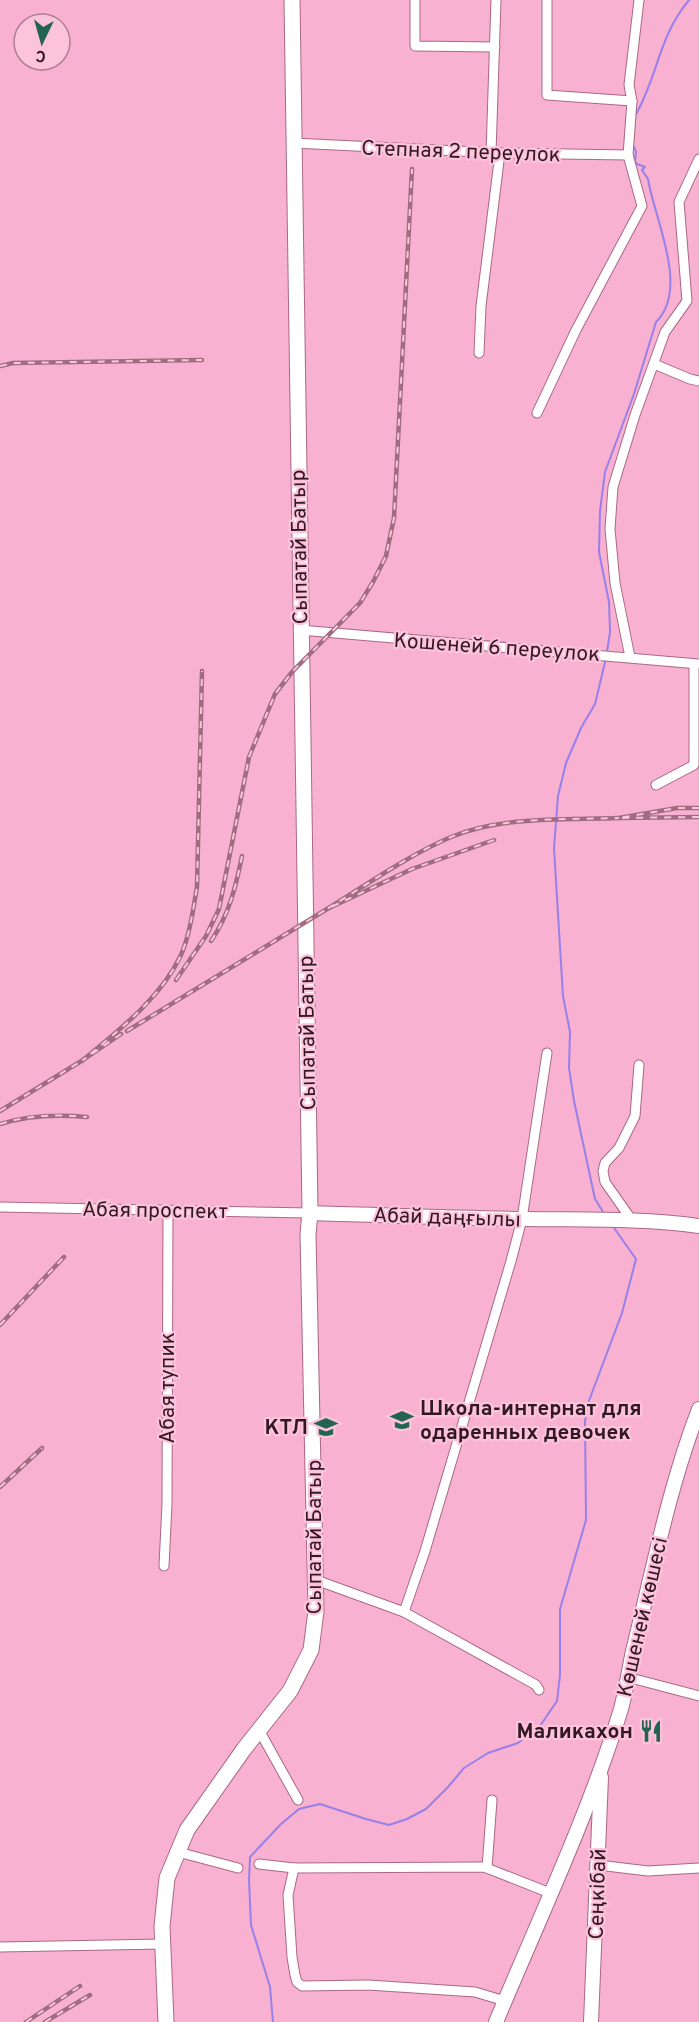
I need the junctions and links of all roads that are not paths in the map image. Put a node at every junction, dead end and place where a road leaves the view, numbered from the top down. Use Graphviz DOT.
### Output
graph roads {
  1 [pos="292,0"];
  2 [pos="415,0"];
  3 [pos="496,0"];
  4 [pos="547,0"];
  5 [pos="639,0"];
  6 [pos="495,46"];
  7 [pos="632,101"];
  8 [pos="293,143"];
  9 [pos="496,153"];
  10 [pos="628,155"];
  11 [pos="699,159"];
  12 [pos="479,353"];
  13 [pos="654,364"];
  14 [pos="699,381"];
  15 [pos="537,413"];
  16 [pos="300,630"];
  17 [pos="630,657"];
  18 [pos="696,664"];
  19 [pos="656,785"];
  20 [pos="547,1053"];
  21 [pos="639,1065"];
  22 [pos="0,1207"];
  23 [pos="168,1210"];
  24 [pos="310,1213"];
  25 [pos="522,1219"];
  26 [pos="629,1219"];
  27 [pos="699,1226"];
  28 [pos="699,1409"];
  29 [pos="164,1566"];
  30 [pos="316,1580"];
  31 [pos="404,1612"];
  32 [pos="627,1677"];
  33 [pos="539,1690"];
  34 [pos="699,1696"];
  35 [pos="259,1731"];
  36 [pos="601,1766"];
  37 [pos="298,1800"];
  38 [pos="492,1800"];
  39 [pos="178,1852"];
  40 [pos="259,1864"];
  41 [pos="598,1865"];
  42 [pos="238,1868"];
  43 [pos="294,1868"];
  44 [pos="487,1868"];
  45 [pos="699,1868"];
  46 [pos="550,1893"];
  47 [pos="163,1944"];
  48 [pos="0,1947"];
  49 [pos="505,2001"];
  50 [pos="166,2022"];
  51 [pos="496,2022"];
  52 [pos="591,2022"];
  1 -- 8 [label="main road, Сыпатай Батыр"];
  2 -- 6 [label="street"];
  3 -- 6 [label="street"];
  4 -- 7 [label="street"];
  5 -- 7 [label="street"];
  6 -- 9 [label="street"];
  7 -- 10 [label="street"];
  8 -- 9 [label="street, Степная 2 переулок"];
  8 -- 16 [label="main road, Сыпатай Батыр"];
  9 -- 10 [label="street, Степная 2 переулок"];
  9 -- 12 [label="street"];
  10 -- 15 [label="street"];
  11 -- 13 [label="street"];
  13 -- 14 [label="street"];
  13 -- 17 [label="street"];
  16 -- 17 [label="street, Кошеней 6 переулок"];
  16 -- 24 [label="main road, Сыпатай Батыр"];
  17 -- 18 [label="street, Кошеней 6 переулок"];
  18 -- 19 [label="street, Кошеней 6 переулок"];
  20 -- 25 [label="street"];
  21 -- 26 [label="street"];
  22 -- 23 [label="street, Абая проспект"];
  23 -- 24 [label="street, Абая проспект"];
  23 -- 29 [label="street, Абая тупик"];
  24 -- 25 [label="main road, Абай даңғылы"];
  24 -- 30 [label="main road, Сыпатай Батыр"];
  25 -- 26 [label="main road, Абай даңғылы"];
  25 -- 31 [label="street"];
  26 -- 27 [label="main road"];
  28 -- 32 [label="main road, Көшеней көшесі"];
  30 -- 31 [label="street"];
  30 -- 35 [label="main road, Сыпатай Батыр"];
  31 -- 33 [label="street"];
  32 -- 34 [label="street"];
  32 -- 36 [label="main road, Көшеней көшесі"];
  35 -- 37 [label="street"];
  35 -- 39 [label="main road, Сыпатай Батыр"];
  36 -- 41 [label="main road, Сеңкібай"];
  36 -- 46 [label="main road, Көшеней көшесі"];
  38 -- 44 [label="street"];
  39 -- 42 [label="street"];
  39 -- 47 [label="main road, Сыпатай Батыр"];
  40 -- 43 [label="street"];
  41 -- 45 [label="street"];
  41 -- 52 [label="main road, Сеңкібай"];
  43 -- 44 [label="street"];
  43 -- 49 [label="street"];
  44 -- 46 [label="street"];
  46 -- 49 [label="main road, Көшеней көшесі"];
  47 -- 48 [label="street"];
  47 -- 50 [label="main road, Сыпатай Батыр"];
  49 -- 51 [label="main road, Көшеней көшесі"];
}
